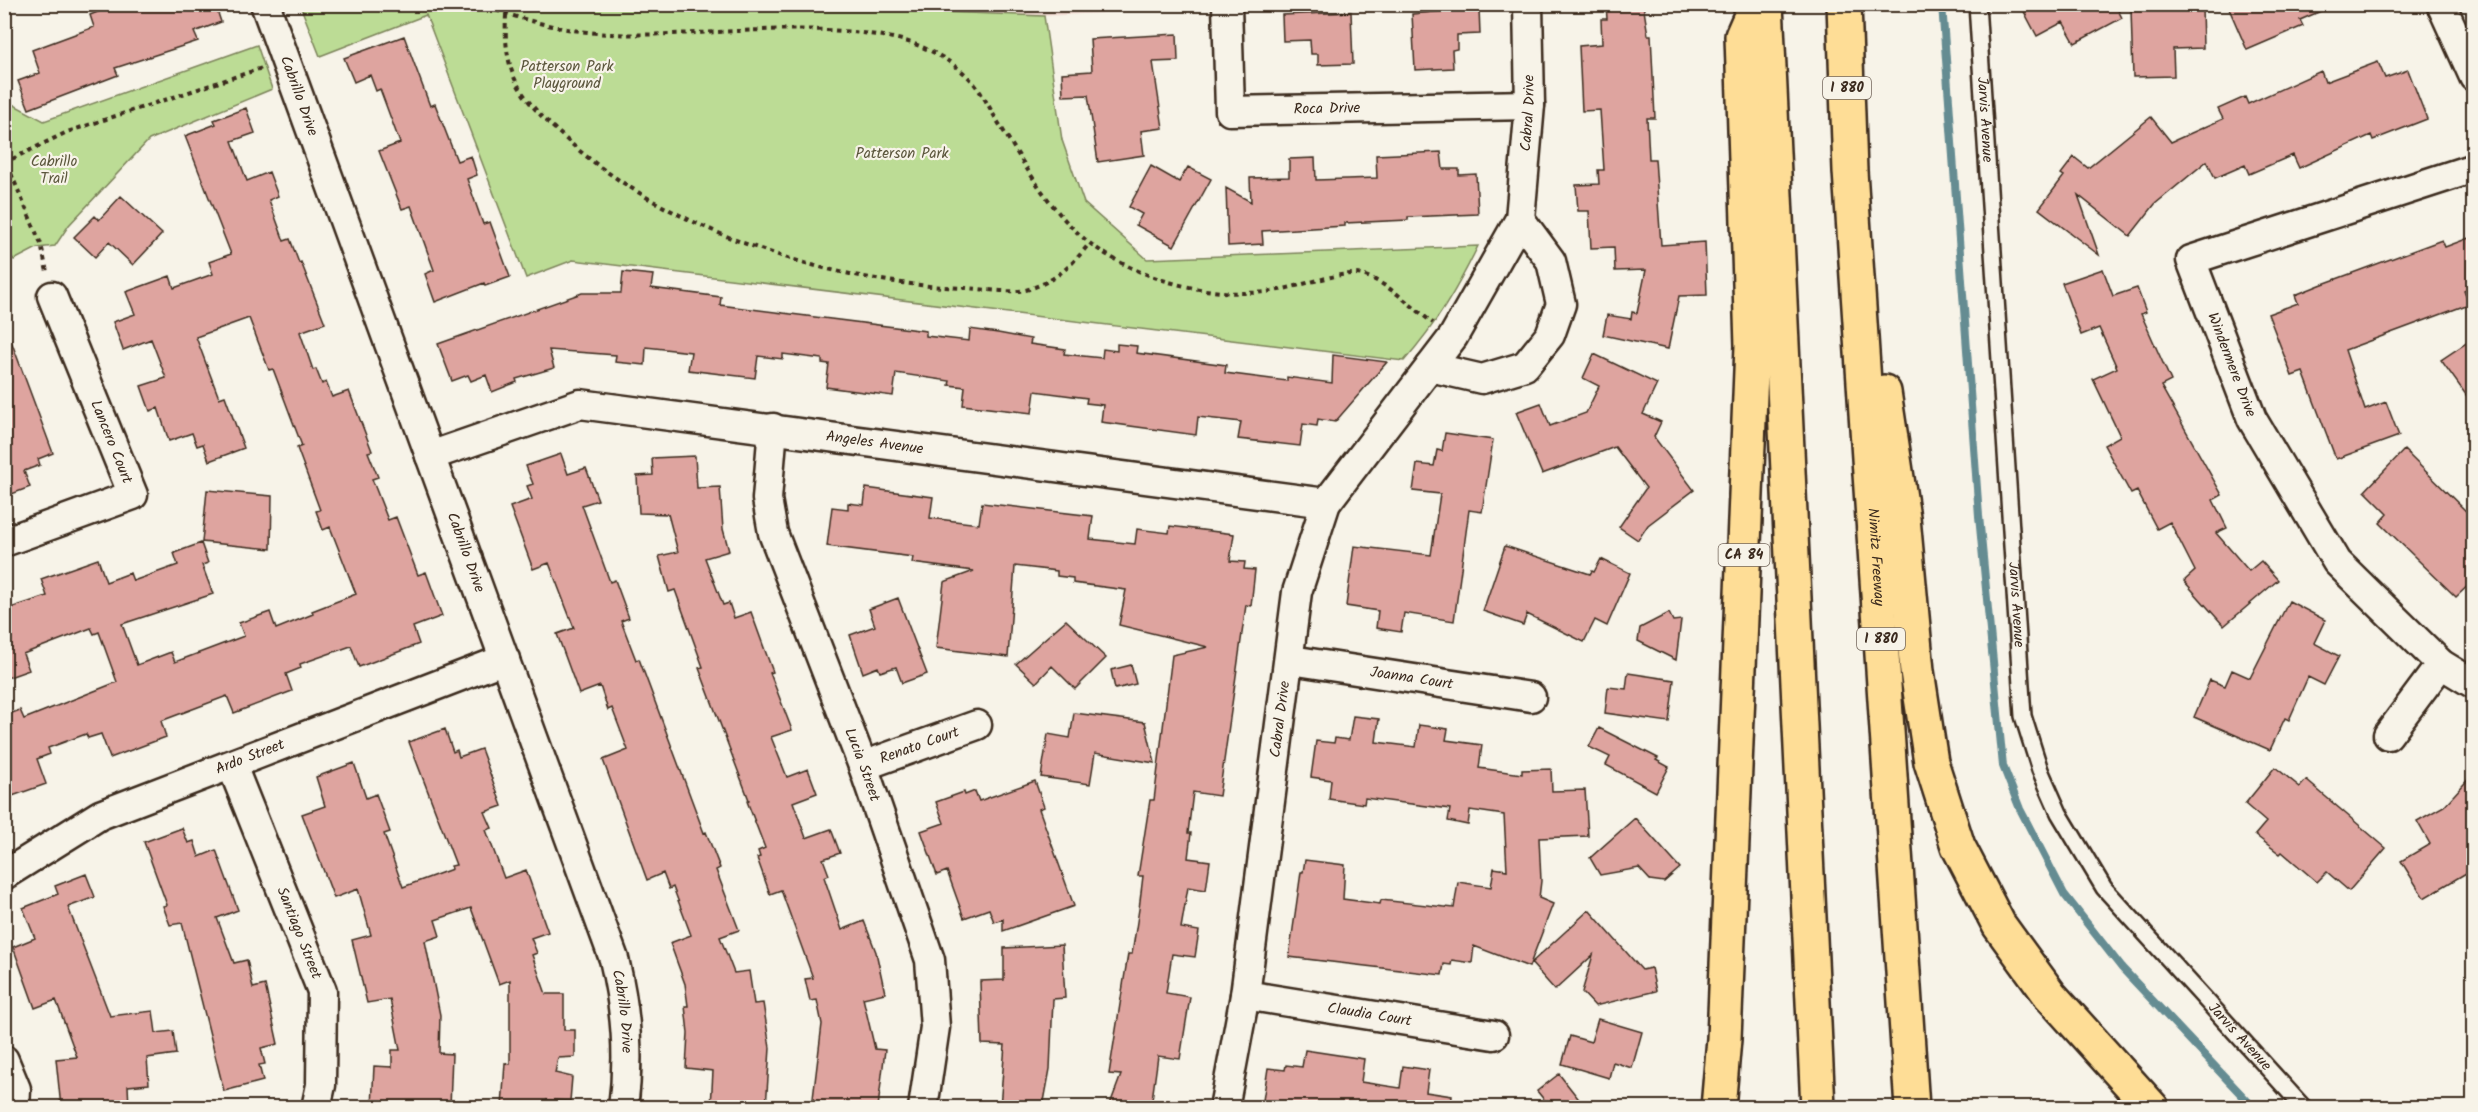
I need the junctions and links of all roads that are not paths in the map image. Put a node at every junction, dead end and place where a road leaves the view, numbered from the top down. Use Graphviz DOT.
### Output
graph roads {
  1 [pos="265,4"];
  2 [pos="1227,4"];
  3 [pos="1528,4"];
  4 [pos="1756,4"];
  5 [pos="1766,4"];
  6 [pos="1844,4"];
  7 [pos="1977,4"];
  8 [pos="2441,4"];
  9 [pos="2474,77"];
  10 [pos="1530,105"];
  11 [pos="2474,168"];
  12 [pos="1850,171"];
  13 [pos="1520,219"];
  14 [pos="52,296"];
  15 [pos="1430,367"];
  16 [pos="773,428"];
  17 [pos="430,456"];
  18 [pos="1326,503"];
  19 [pos="4,542"];
  20 [pos="505,659"];
  21 [pos="1290,660"];
  22 [pos="2441,664"];
  23 [pos="2474,684"];
  24 [pos="1531,698"];
  25 [pos="977,724"];
  26 [pos="2388,735"];
  27 [pos="232,766"];
  28 [pos="863,766"];
  29 [pos="4,875"];
  30 [pos="1245,995"];
  31 [pos="1494,1035"];
  32 [pos="4,1060"];
  33 [pos="15,1107"];
  34 [pos="316,1107"];
  35 [pos="623,1107"];
  36 [pos="922,1107"];
  37 [pos="1224,1107"];
  38 [pos="1718,1107"];
  39 [pos="1818,1107"];
  40 [pos="1912,1107"];
  41 [pos="2152,1107"];
  42 [pos="2304,1107"];
  1 -- 17 [label="street, Cabrillo Drive"];
  2 -- 10 [label="street, Roca Drive"];
  3 -- 10 [label="street, Cabral Drive"];
  4 -- 38 [label="highway, CA 84"];
  5 -- 39 [label="highway"];
  6 -- 12 [label="highway, Nimitz Freeway / I 880"];
  7 -- 42 [label="lane, Jarvis Avenue"];
  8 -- 9 [label="street"];
  10 -- 13 [label="street, Cabral Drive"];
  11 -- 22 [label="street, Windermere Drive"];
  12 -- 40 [label="highway, Nimitz Freeway / I 880"];
  12 -- 41 [label="highway"];
  13 -- 15 [label="street, Cabral Drive"];
  13 -- 15 [label="street"];
  14 -- 19 [label="street, Lancero Court"];
  15 -- 18 [label="street, Cabral Drive"];
  16 -- 17 [label="street, Angeles Avenue"];
  16 -- 18 [label="street, Angeles Avenue"];
  16 -- 28 [label="street, Lucia Street"];
  17 -- 20 [label="street, Cabrillo Drive"];
  18 -- 21 [label="street, Cabral Drive"];
  20 -- 27 [label="street, Ardo Street"];
  20 -- 35 [label="street, Cabrillo Drive"];
  21 -- 24 [label="street, Joanna Court"];
  21 -- 30 [label="street, Cabral Drive"];
  22 -- 23 [label="street, Windermere Drive"];
  22 -- 26 [label="street"];
  25 -- 28 [label="street, Renato Court"];
  27 -- 29 [label="street, Ardo Street"];
  27 -- 34 [label="street, Santiago Street"];
  28 -- 36 [label="street, Lucia Street"];
  30 -- 31 [label="street, Claudia Court"];
  30 -- 37 [label="street, Cabral Drive"];
  32 -- 33 [label="street"];
}
